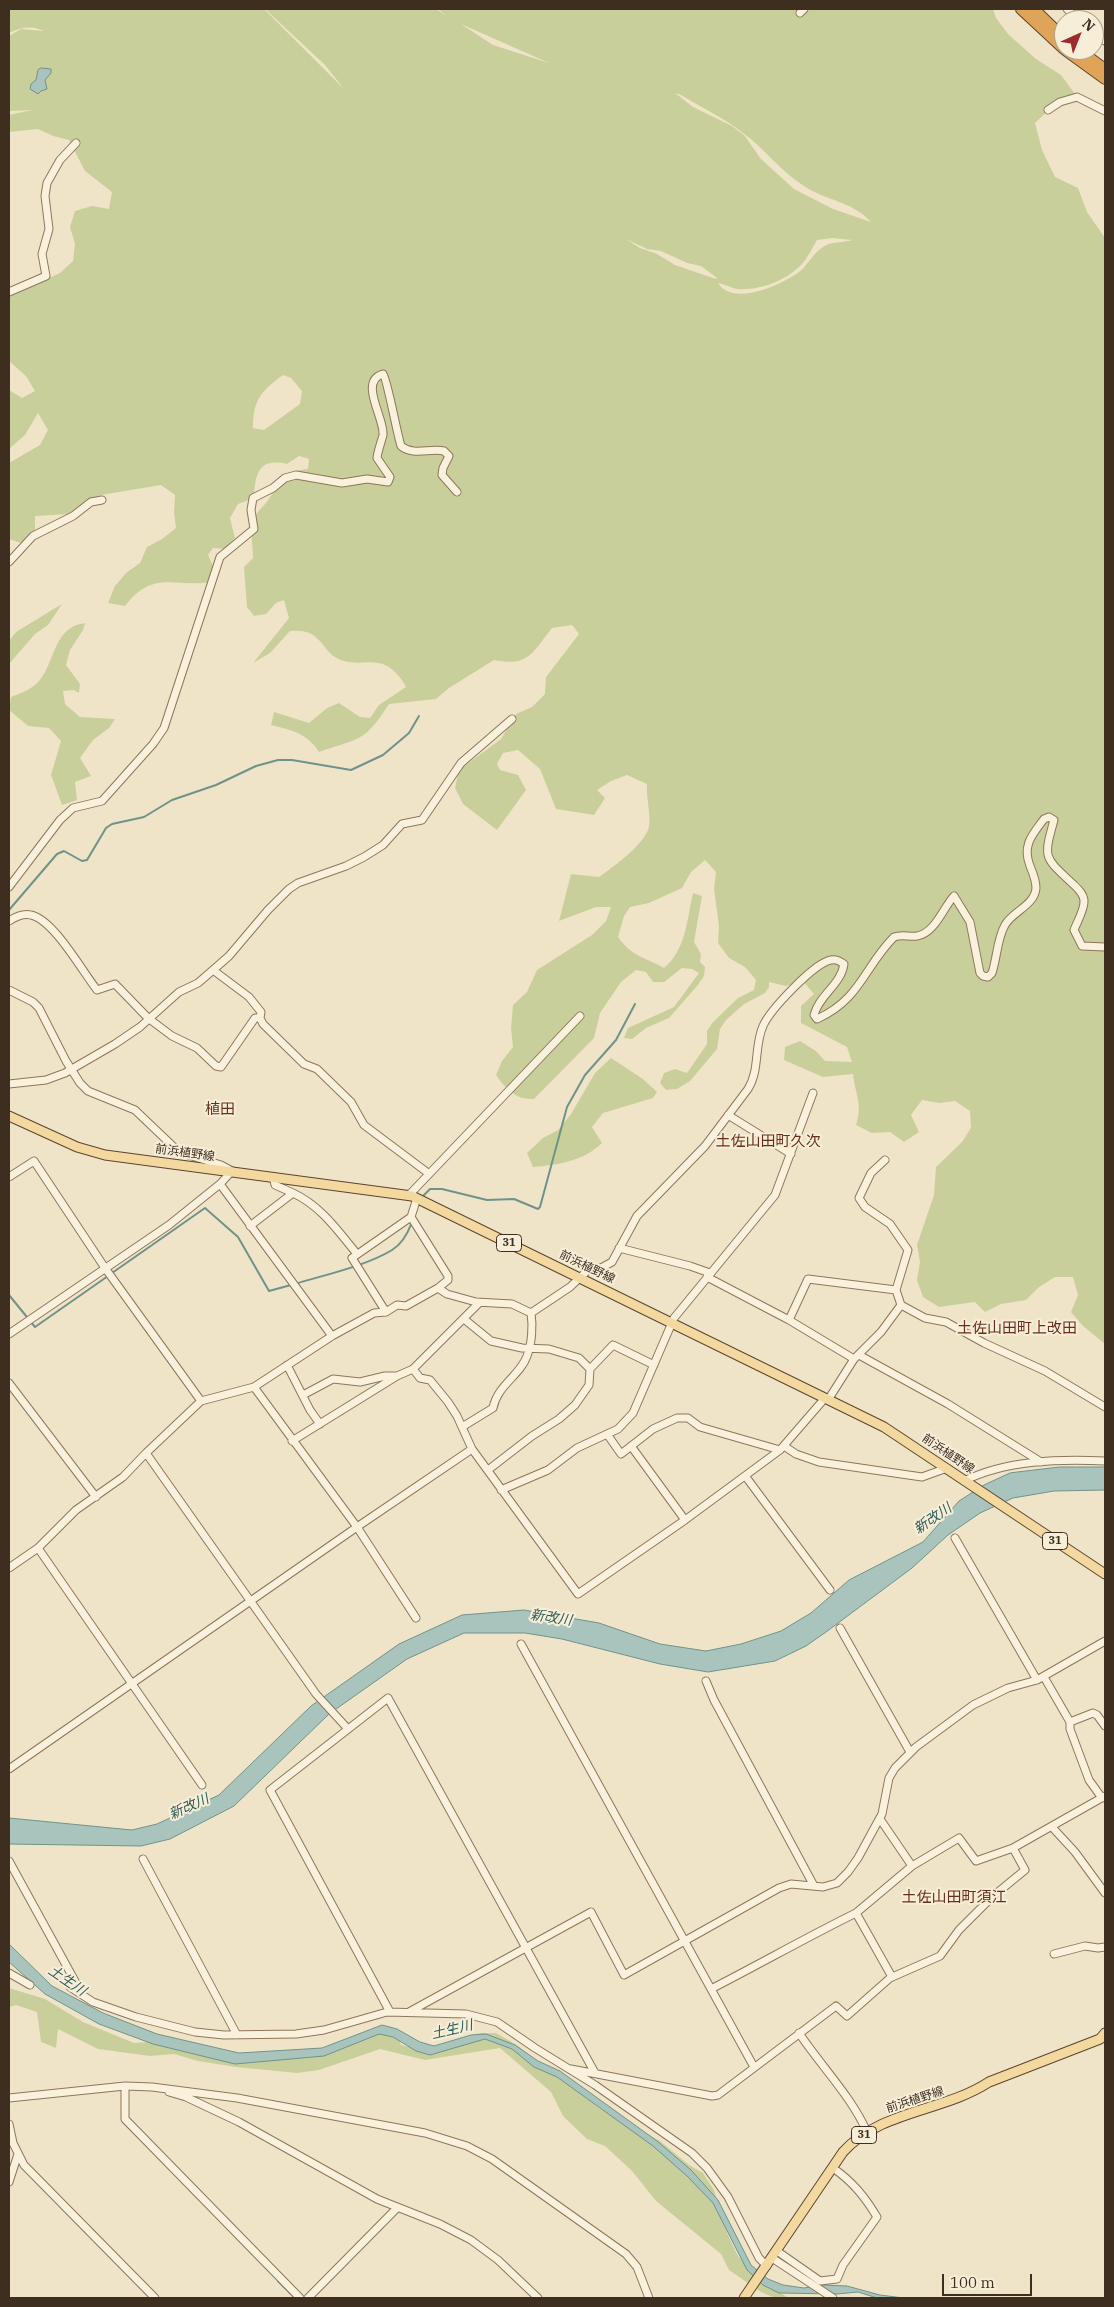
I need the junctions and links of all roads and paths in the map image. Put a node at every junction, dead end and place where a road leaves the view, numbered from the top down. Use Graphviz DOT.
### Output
graph roads {
  1 [pos="1021,9"];
  2 [pos="1034,9"];
  3 [pos="1054,28"];
  4 [pos="1054,40"];
  5 [pos="1079,60"];
  6 [pos="1093,60"];
  7 [pos="1105,69"];
  8 [pos="1105,79"];
  9 [pos="1048,110"];
  10 [pos="1105,110"];
  11 [pos="76,143"];
  12 [pos="9,292"];
  13 [pos="457,492"];
  14 [pos="102,500"];
  15 [pos="9,562"];
  16 [pos="512,719"];
  17 [pos="9,887"];
  18 [pos="9,921"];
  19 [pos="1105,947"];
  20 [pos="213,970"];
  21 [pos="9,990"];
  22 [pos="580,1016"];
  23 [pos="148,1018"];
  24 [pos="260,1018"];
  25 [pos="71,1069"];
  26 [pos="9,1084"];
  27 [pos="813,1094"];
  28 [pos="728,1115"];
  29 [pos="9,1116"];
  30 [pos="791,1154"];
  31 [pos="885,1160"];
  32 [pos="232,1172"];
  33 [pos="428,1174"];
  34 [pos="9,1176"];
  35 [pos="273,1177"];
  36 [pos="220,1184"];
  37 [pos="293,1193"];
  38 [pos="413,1197"];
  39 [pos="411,1217"];
  40 [pos="250,1226"];
  41 [pos="619,1248"];
  42 [pos="357,1254"];
  43 [pos="105,1268"];
  44 [pos="708,1275"];
  45 [pos="580,1278"];
  46 [pos="438,1288"];
  47 [pos="896,1290"];
  48 [pos="479,1303"];
  49 [pos="901,1305"];
  50 [pos="386,1312"];
  51 [pos="531,1313"];
  52 [pos="464,1319"];
  53 [pos="790,1320"];
  54 [pos="672,1322"];
  55 [pos="9,1334"];
  56 [pos="332,1336"];
  57 [pos="529,1348"];
  58 [pos="857,1357"];
  59 [pos="287,1365"];
  60 [pos="654,1365"];
  61 [pos="413,1368"];
  62 [pos="590,1369"];
  63 [pos="397,1376"];
  64 [pos="9,1383"];
  65 [pos="254,1386"];
  66 [pos="303,1395"];
  67 [pos="827,1399"];
  68 [pos="201,1401"];
  69 [pos="1105,1407"];
  70 [pos="320,1424"];
  71 [pos="462,1427"];
  72 [pos="607,1434"];
  73 [pos="292,1441"];
  74 [pos="631,1446"];
  75 [pos="782,1448"];
  76 [pos="472,1449"];
  77 [pos="146,1453"];
  78 [pos="1105,1461"];
  79 [pos="1042,1462"];
  80 [pos="947,1468"];
  81 [pos="488,1470"];
  82 [pos="746,1477"];
  83 [pos="967,1482"];
  84 [pos="501,1490"];
  85 [pos="96,1497"];
  86 [pos="685,1520"];
  87 [pos="357,1527"];
  88 [pos="955,1538"];
  89 [pos="38,1548"];
  90 [pos="9,1568"];
  91 [pos="1105,1574"];
  92 [pos="830,1590"];
  93 [pos="250,1601"];
  94 [pos="416,1618"];
  95 [pos="840,1628"];
  96 [pos="1105,1641"];
  97 [pos="521,1644"];
  98 [pos="1041,1679"];
  99 [pos="706,1681"];
  100 [pos="132,1684"];
  101 [pos="1070,1722"];
  102 [pos="1105,1726"];
  103 [pos="348,1729"];
  104 [pos="910,1752"];
  105 [pos="10,1767"];
  106 [pos="202,1784"];
  107 [pos="1103,1797"];
  108 [pos="880,1819"];
  109 [pos="1052,1827"];
  110 [pos="1013,1848"];
  111 [pos="143,1859"];
  112 [pos="9,1861"];
  113 [pos="912,1866"];
  114 [pos="814,1886"];
  115 [pos="1105,1893"];
  116 [pos="856,1913"];
  117 [pos="684,1940"];
  118 [pos="1105,1947"];
  119 [pos="527,1948"];
  120 [pos="1054,1954"];
  121 [pos="9,1972"];
  122 [pos="892,1977"];
  123 [pos="30,1985"];
  124 [pos="70,1986"];
  125 [pos="711,1989"];
  126 [pos="84,1996"];
  127 [pos="390,2012"];
  128 [pos="409,2012"];
  129 [pos="800,2033"];
  130 [pos="237,2035"];
  131 [pos="1104,2039"];
  132 [pos="754,2067"];
  133 [pos="568,2069"];
  134 [pos="595,2073"];
  135 [pos="125,2086"];
  136 [pos="152,2087"];
  137 [pos="9,2098"];
  138 [pos="9,2124"];
  139 [pos="867,2132"];
  140 [pos="18,2154"];
  141 [pos="833,2168"];
  142 [pos="9,2182"];
  143 [pos="397,2208"];
  144 [pos="774,2254"];
  145 [pos="765,2268"];
  146 [pos="156,2298"];
  147 [pos="300,2298"];
  148 [pos="308,2298"];
  149 [pos="538,2298"];
  150 [pos="650,2298"];
  151 [pos="744,2298"];
  152 [pos="833,2298"];
  1 -- 4 [label="highway"];
  2 -- 3 [label="highway"];
  5 -- 8 [label="highway"];
  6 -- 7 [label="highway"];
  9 -- 10 [label="street"];
  11 -- 12 [label="street"];
  13 -- 17 [label="street"];
  14 -- 15 [label="street"];
  16 -- 20 [label="street"];
  18 -- 23 [label="street"];
  19 -- 28 [label="street"];
  20 -- 23 [label="street"];
  20 -- 24 [label="street"];
  21 -- 25 [label="street"];
  22 -- 33 [label="street"];
  23 -- 24 [label="street"];
  23 -- 25 [label="street"];
  24 -- 33 [label="street"];
  25 -- 26 [label="street"];
  25 -- 32 [label="street"];
  27 -- 30 [label="street"];
  28 -- 30 [label="street"];
  28 -- 41 [label="street"];
  29 -- 32 [label="main road, 前浜植野線 / 31"];
  30 -- 44 [label="street"];
  31 -- 47 [label="street"];
  32 -- 35 [label="main road, 前浜植野線 / 31"];
  32 -- 36 [label="street"];
  33 -- 38 [label="street"];
  34 -- 43 [label="street"];
  35 -- 37 [label="street"];
  35 -- 38 [label="main road, 前浜植野線 / 31"];
  36 -- 40 [label="street"];
  36 -- 43 [label="street"];
  37 -- 40 [label="street"];
  37 -- 42 [label="street"];
  38 -- 39 [label="street"];
  38 -- 45 [label="main road, 前浜植野線 / 31"];
  39 -- 42 [label="street"];
  39 -- 46 [label="street"];
  40 -- 56 [label="street"];
  41 -- 44 [label="street"];
  41 -- 45 [label="street"];
  42 -- 50 [label="street"];
  43 -- 55 [label="street"];
  43 -- 68 [label="street"];
  44 -- 53 [label="street"];
  44 -- 54 [label="street"];
  45 -- 51 [label="street"];
  45 -- 54 [label="main road, 前浜植野線 / 31"];
  46 -- 48 [label="street"];
  46 -- 50 [label="street"];
  47 -- 49 [label="street"];
  47 -- 53 [label="street"];
  48 -- 51 [label="street"];
  48 -- 52 [label="street"];
  49 -- 58 [label="street"];
  49 -- 69 [label="street"];
  50 -- 56 [label="street"];
  51 -- 57 [label="street"];
  52 -- 57 [label="street"];
  52 -- 61 [label="street"];
  53 -- 58 [label="street"];
  54 -- 60 [label="street"];
  54 -- 67 [label="main road, 前浜植野線 / 31"];
  56 -- 59 [label="street"];
  57 -- 62 [label="street"];
  57 -- 71 [label="street"];
  58 -- 67 [label="street"];
  58 -- 79 [label="street"];
  59 -- 65 [label="street"];
  59 -- 66 [label="street"];
  60 -- 62 [label="street"];
  60 -- 72 [label="street"];
  61 -- 63 [label="street"];
  61 -- 71 [label="street"];
  62 -- 81 [label="street"];
  63 -- 66 [label="street"];
  63 -- 70 [label="street"];
  64 -- 85 [label="street"];
  65 -- 68 [label="street"];
  65 -- 73 [label="street"];
  66 -- 70 [label="street"];
  67 -- 75 [label="street"];
  67 -- 80 [label="main road, 前浜植野線 / 31"];
  68 -- 77 [label="street"];
  70 -- 73 [label="street"];
  71 -- 76 [label="street"];
  72 -- 74 [label="street"];
  72 -- 84 [label="street"];
  73 -- 87 [label="street"];
  74 -- 75 [label="street"];
  74 -- 86 [label="street"];
  75 -- 80 [label="street"];
  75 -- 82 [label="street"];
  76 -- 81 [label="street"];
  76 -- 87 [label="street"];
  77 -- 85 [label="street"];
  77 -- 93 [label="street"];
  78 -- 79 [label="street"];
  79 -- 83 [label="street"];
  80 -- 83 [label="main road, 前浜植野線 / 31"];
  81 -- 84 [label="street"];
  82 -- 86 [label="street"];
  82 -- 92 [label="street"];
  83 -- 91 [label="main road, 前浜植野線 / 31"];
  84 -- 86 [label="street"];
  85 -- 89 [label="street"];
  87 -- 93 [label="street"];
  87 -- 94 [label="street"];
  88 -- 98 [label="street"];
  89 -- 90 [label="street"];
  89 -- 100 [label="street"];
  93 -- 100 [label="street"];
  93 -- 103 [label="street"];
  95 -- 104 [label="street"];
  96 -- 98 [label="street"];
  97 -- 117 [label="street"];
  98 -- 101 [label="street"];
  98 -- 104 [label="street"];
  99 -- 114 [label="street"];
  100 -- 105 [label="street"];
  100 -- 106 [label="street"];
  101 -- 102 [label="street"];
  101 -- 107 [label="street"];
  103 -- 119 [label="street"];
  103 -- 127 [label="street"];
  104 -- 108 [label="street"];
  107 -- 109 [label="street"];
  108 -- 113 [label="street"];
  108 -- 114 [label="street"];
  109 -- 110 [label="street"];
  109 -- 115 [label="street"];
  110 -- 113 [label="street"];
  110 -- 122 [label="street"];
  111 -- 130 [label="street"];
  112 -- 126 [label="street"];
  113 -- 116 [label="street"];
  114 -- 117 [label="street"];
  116 -- 122 [label="street"];
  116 -- 125 [label="street"];
  117 -- 119 [label="street"];
  117 -- 125 [label="street"];
  118 -- 120 [label="street"];
  119 -- 128 [label="street"];
  119 -- 134 [label="street"];
  121 -- 123 [label="street"];
  122 -- 129 [label="street"];
  124 -- 126 [label="street"];
  125 -- 132 [label="street"];
  126 -- 130 [label="street"];
  127 -- 128 [label="street"];
  127 -- 130 [label="street"];
  128 -- 133 [label="street"];
  129 -- 132 [label="street"];
  129 -- 139 [label="street"];
  131 -- 139 [label="main road, 前浜植野線 / 31"];
  132 -- 134 [label="street"];
  133 -- 134 [label="street"];
  133 -- 145 [label="street"];
  135 -- 136 [label="street"];
  135 -- 137 [label="street"];
  135 -- 147 [label="street"];
  136 -- 143 [label="street"];
  136 -- 150 [label="street"];
  138 -- 140 [label="street"];
  139 -- 141 [label="main road, 前浜植野線 / 31"];
  140 -- 142 [label="street"];
  140 -- 146 [label="street"];
  141 -- 144 [label="main road, 前浜植野線 / 31"];
  141 -- 144 [label="street"];
  143 -- 148 [label="street"];
  143 -- 149 [label="street"];
  144 -- 145 [label="main road, 前浜植野線 / 31"];
  144 -- 152 [label="street"];
  145 -- 151 [label="main road, 前浜植野線 / 31"];
}
